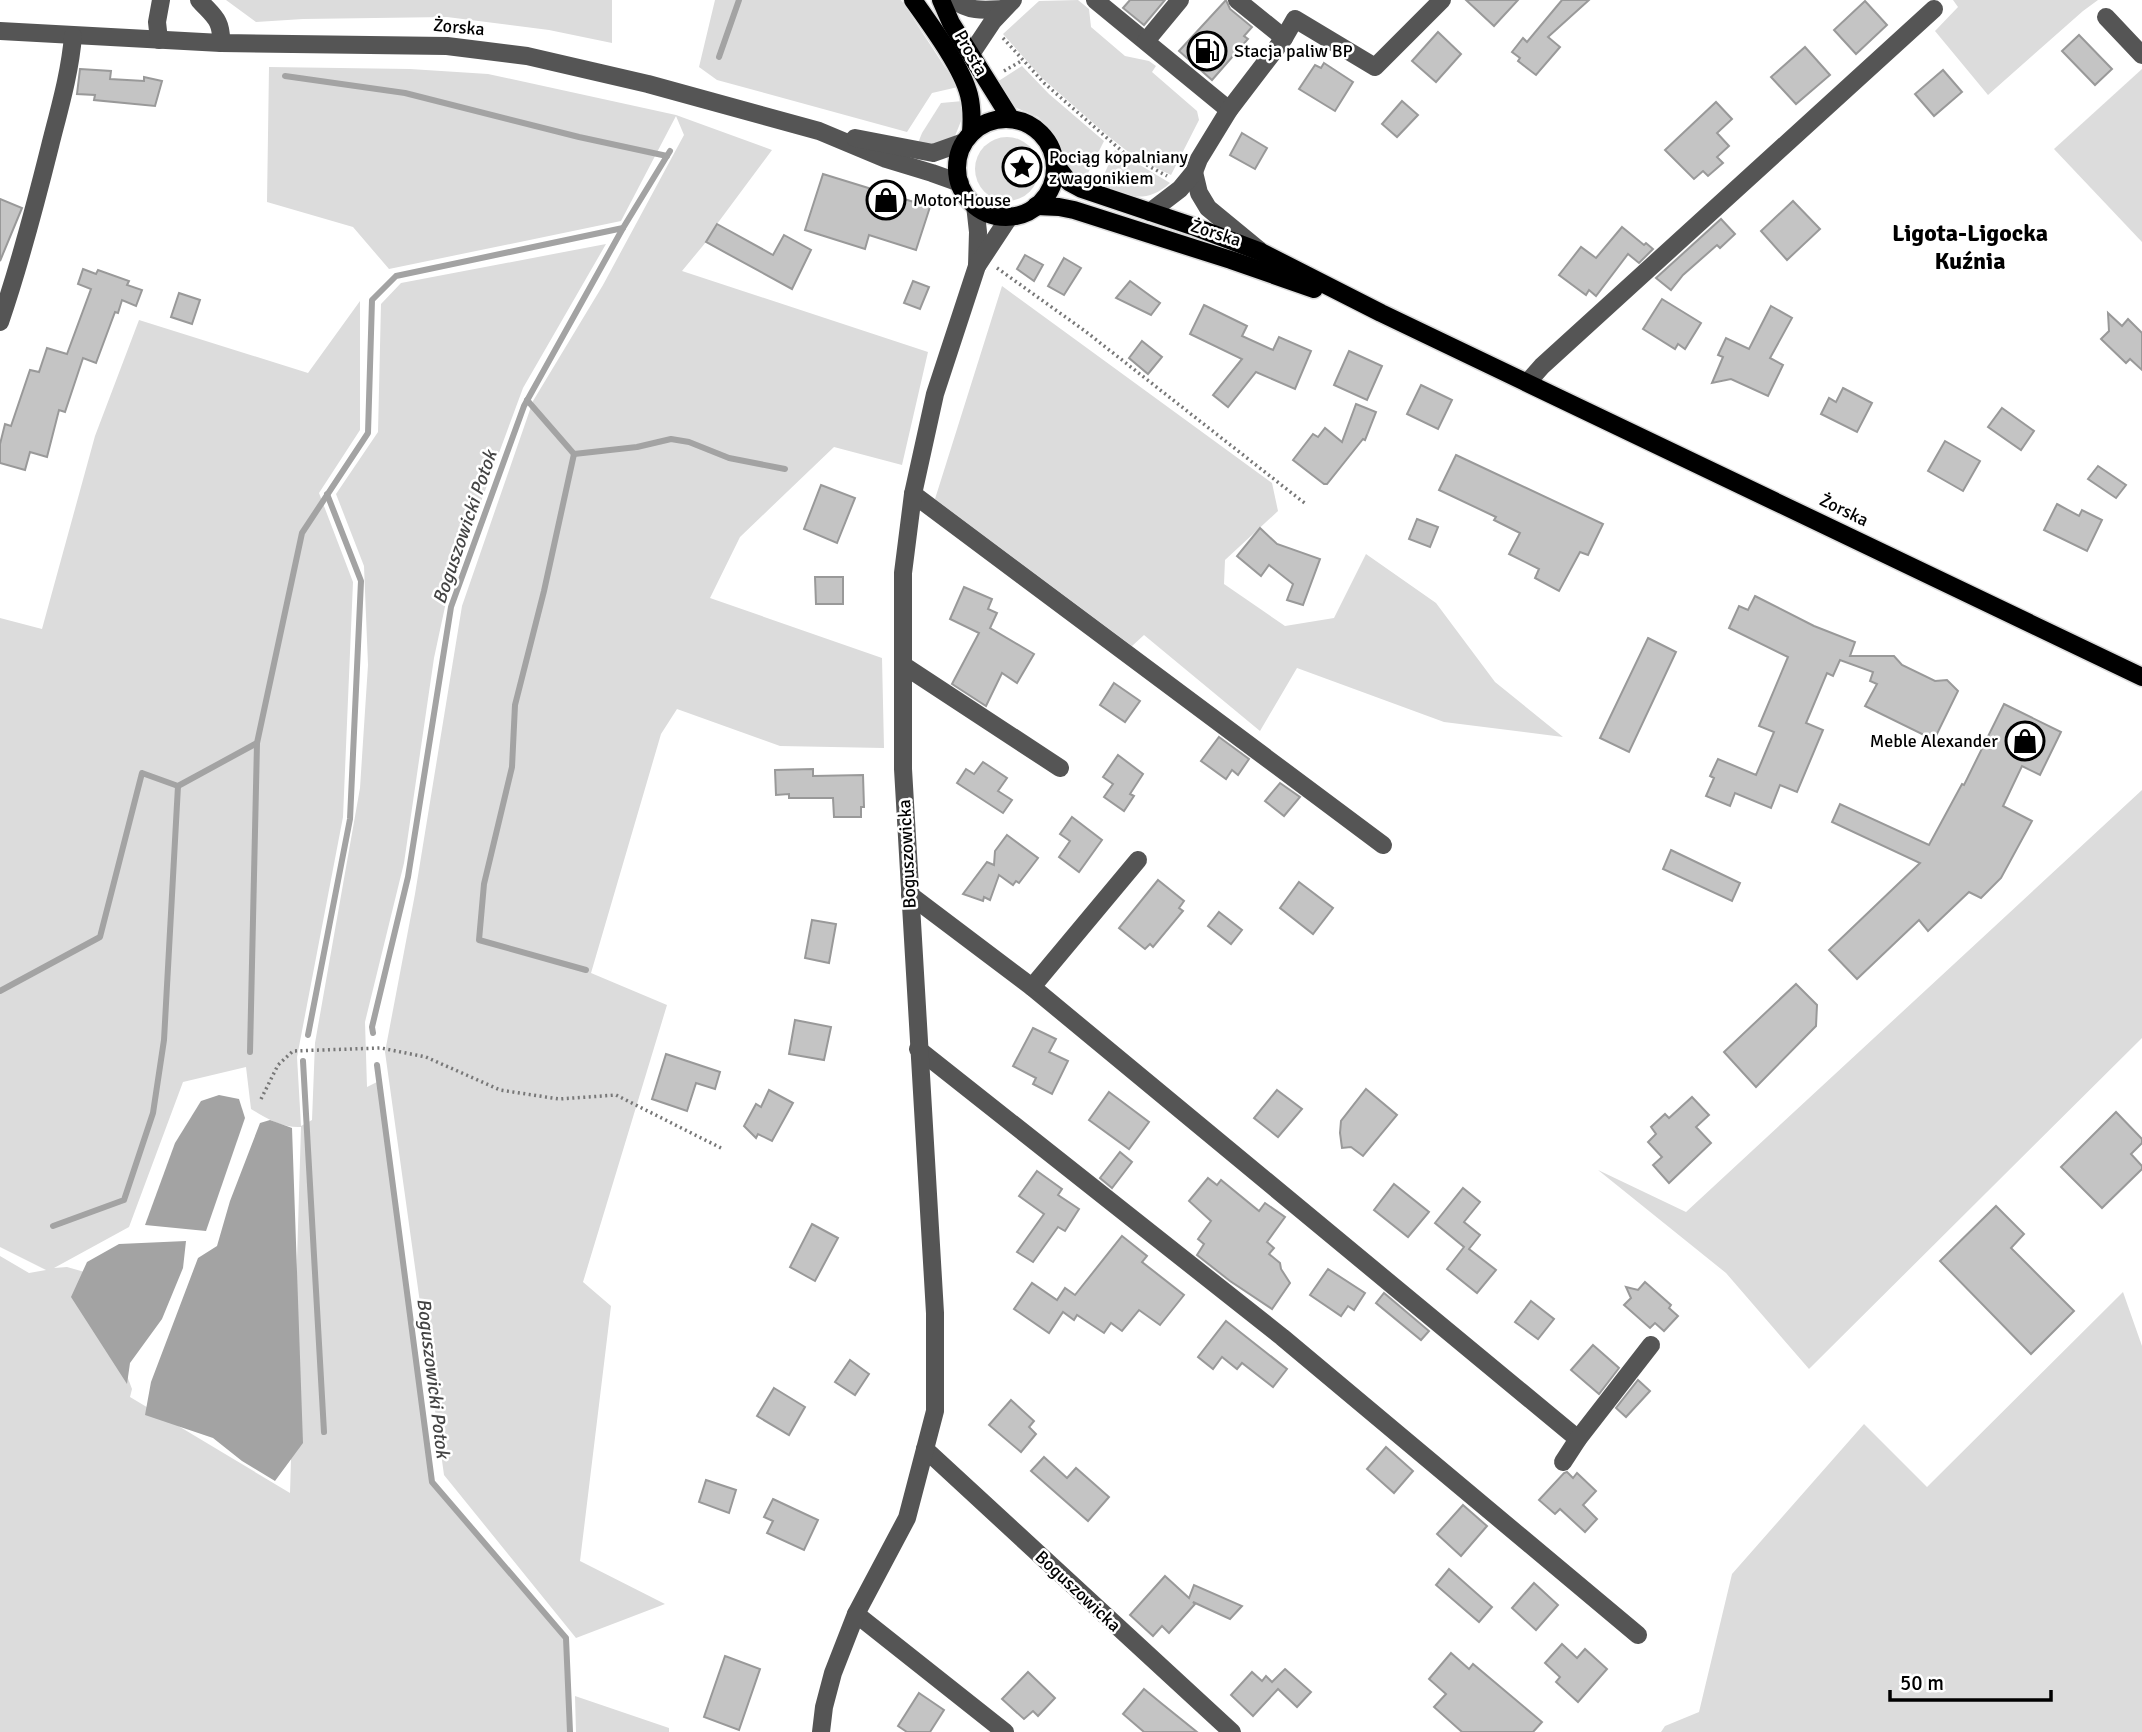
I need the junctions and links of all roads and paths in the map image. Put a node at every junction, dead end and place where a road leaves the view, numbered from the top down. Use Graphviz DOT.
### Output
graph roads {
  1 [pos="161,0"];
  2 [pos="199,0"];
  3 [pos="913,0"];
  4 [pos="941,0"];
  5 [pos="954,0"];
  6 [pos="1180,0"];
  7 [pos="1237,0"];
  8 [pos="1442,0"];
  9 [pos="1102,2"];
  10 [pos="1008,4"];
  11 [pos="1934,9"];
  12 [pos="2106,17"];
  13 [pos="0,31"];
  14 [pos="1000,33"];
  15 [pos="73,36"];
  16 [pos="1284,38"];
  17 [pos="159,40"];
  18 [pos="1146,41"];
  19 [pos="221,43"];
  20 [pos="971,54"];
  21 [pos="2142,55"];
  22 [pos="1023,60"];
  23 [pos="996,76"];
  24 [pos="1229,110"];
  25 [pos="1012,119"];
  26 [pos="830,135"];
  27 [pos="967,138"];
  28 [pos="1055,164"];
  29 [pos="1194,172"];
  30 [pos="1172,179"];
  31 [pos="960,183"];
  32 [pos="975,205"];
  33 [pos="1036,206"];
  34 [pos="1150,212"];
  35 [pos="1010,216"];
  36 [pos="1262,252"];
  37 [pos="977,266"];
  38 [pos="1381,313"];
  39 [pos="0,322"];
  40 [pos="1527,383"];
  41 [pos="913,494"];
  42 [pos="1307,505"];
  43 [pos="903,665"];
  44 [pos="2142,677"];
  45 [pos="1060,768"];
  46 [pos="1383,845"];
  47 [pos="1138,860"];
  48 [pos="910,895"];
  49 [pos="1032,988"];
  50 [pos="918,1049"];
  51 [pos="261,1099"];
  52 [pos="721,1148"];
  53 [pos="1651,1345"];
  54 [pos="1578,1438"];
  55 [pos="925,1449"];
  56 [pos="1563,1462"];
  57 [pos="856,1614"];
  58 [pos="1638,1635"];
  59 [pos="821,1732"];
  60 [pos="1005,1732"];
  61 [pos="1232,1732"];
  1 -- 17 [label="street"];
  2 -- 19 [label="street"];
  3 -- 27 [label="main road, Prosta"];
  4 -- 20 [label="main road, Prosta"];
  5 -- 10 [label="street"];
  6 -- 18 [label="street"];
  7 -- 16 [label="street"];
  8 -- 16 [label="street"];
  9 -- 18 [label="street"];
  10 -- 20 [label="street"];
  11 -- 40 [label="street"];
  12 -- 21 [label="street"];
  13 -- 15 [label="street, Żorska"];
  14 -- 22 [label="path"];
  15 -- 17 [label="street, Żorska"];
  15 -- 39 [label="street"];
  16 -- 24 [label="street"];
  17 -- 19 [label="street, Żorska"];
  18 -- 24 [label="street"];
  19 -- 26 [label="street, Żorska"];
  20 -- 25 [label="main road, Prosta"];
  22 -- 23 [label="path"];
  22 -- 30 [label="path"];
  24 -- 29 [label="street"];
  25 -- 27 [label="main road"];
  25 -- 28 [label="main road"];
  26 -- 27 [label="street, Żorska"];
  26 -- 31 [label="street, Żorska"];
  27 -- 31 [label="main road"];
  28 -- 33 [label="main road"];
  28 -- 34 [label="main road, Żorska"];
  29 -- 34 [label="street"];
  29 -- 36 [label="street, Żorska"];
  31 -- 32 [label="main road"];
  32 -- 35 [label="main road"];
  32 -- 37 [label="street, Boguszowicka"];
  33 -- 35 [label="main road"];
  33 -- 38 [label="main road, Żorska"];
  34 -- 36 [label="main road, Żorska"];
  35 -- 37 [label="street, Boguszowicka"];
  36 -- 38 [label="main road, Żorska"];
  37 -- 41 [label="street, Boguszowicka"];
  37 -- 42 [label="path"];
  38 -- 40 [label="main road, Żorska"];
  40 -- 44 [label="main road, Żorska"];
  41 -- 43 [label="street, Boguszowicka"];
  41 -- 46 [label="street"];
  43 -- 45 [label="street"];
  43 -- 48 [label="street, Boguszowicka"];
  47 -- 49 [label="street"];
  48 -- 49 [label="street"];
  48 -- 50 [label="street, Boguszowicka"];
  49 -- 54 [label="street"];
  50 -- 55 [label="street, Boguszowicka"];
  50 -- 58 [label="street"];
  51 -- 52 [label="path"];
  53 -- 54 [label="street"];
  54 -- 56 [label="street"];
  55 -- 57 [label="street, Boguszowicka"];
  55 -- 61 [label="street, Boguszowicka"];
  57 -- 59 [label="street, Boguszowicka"];
  57 -- 60 [label="street"];
}
